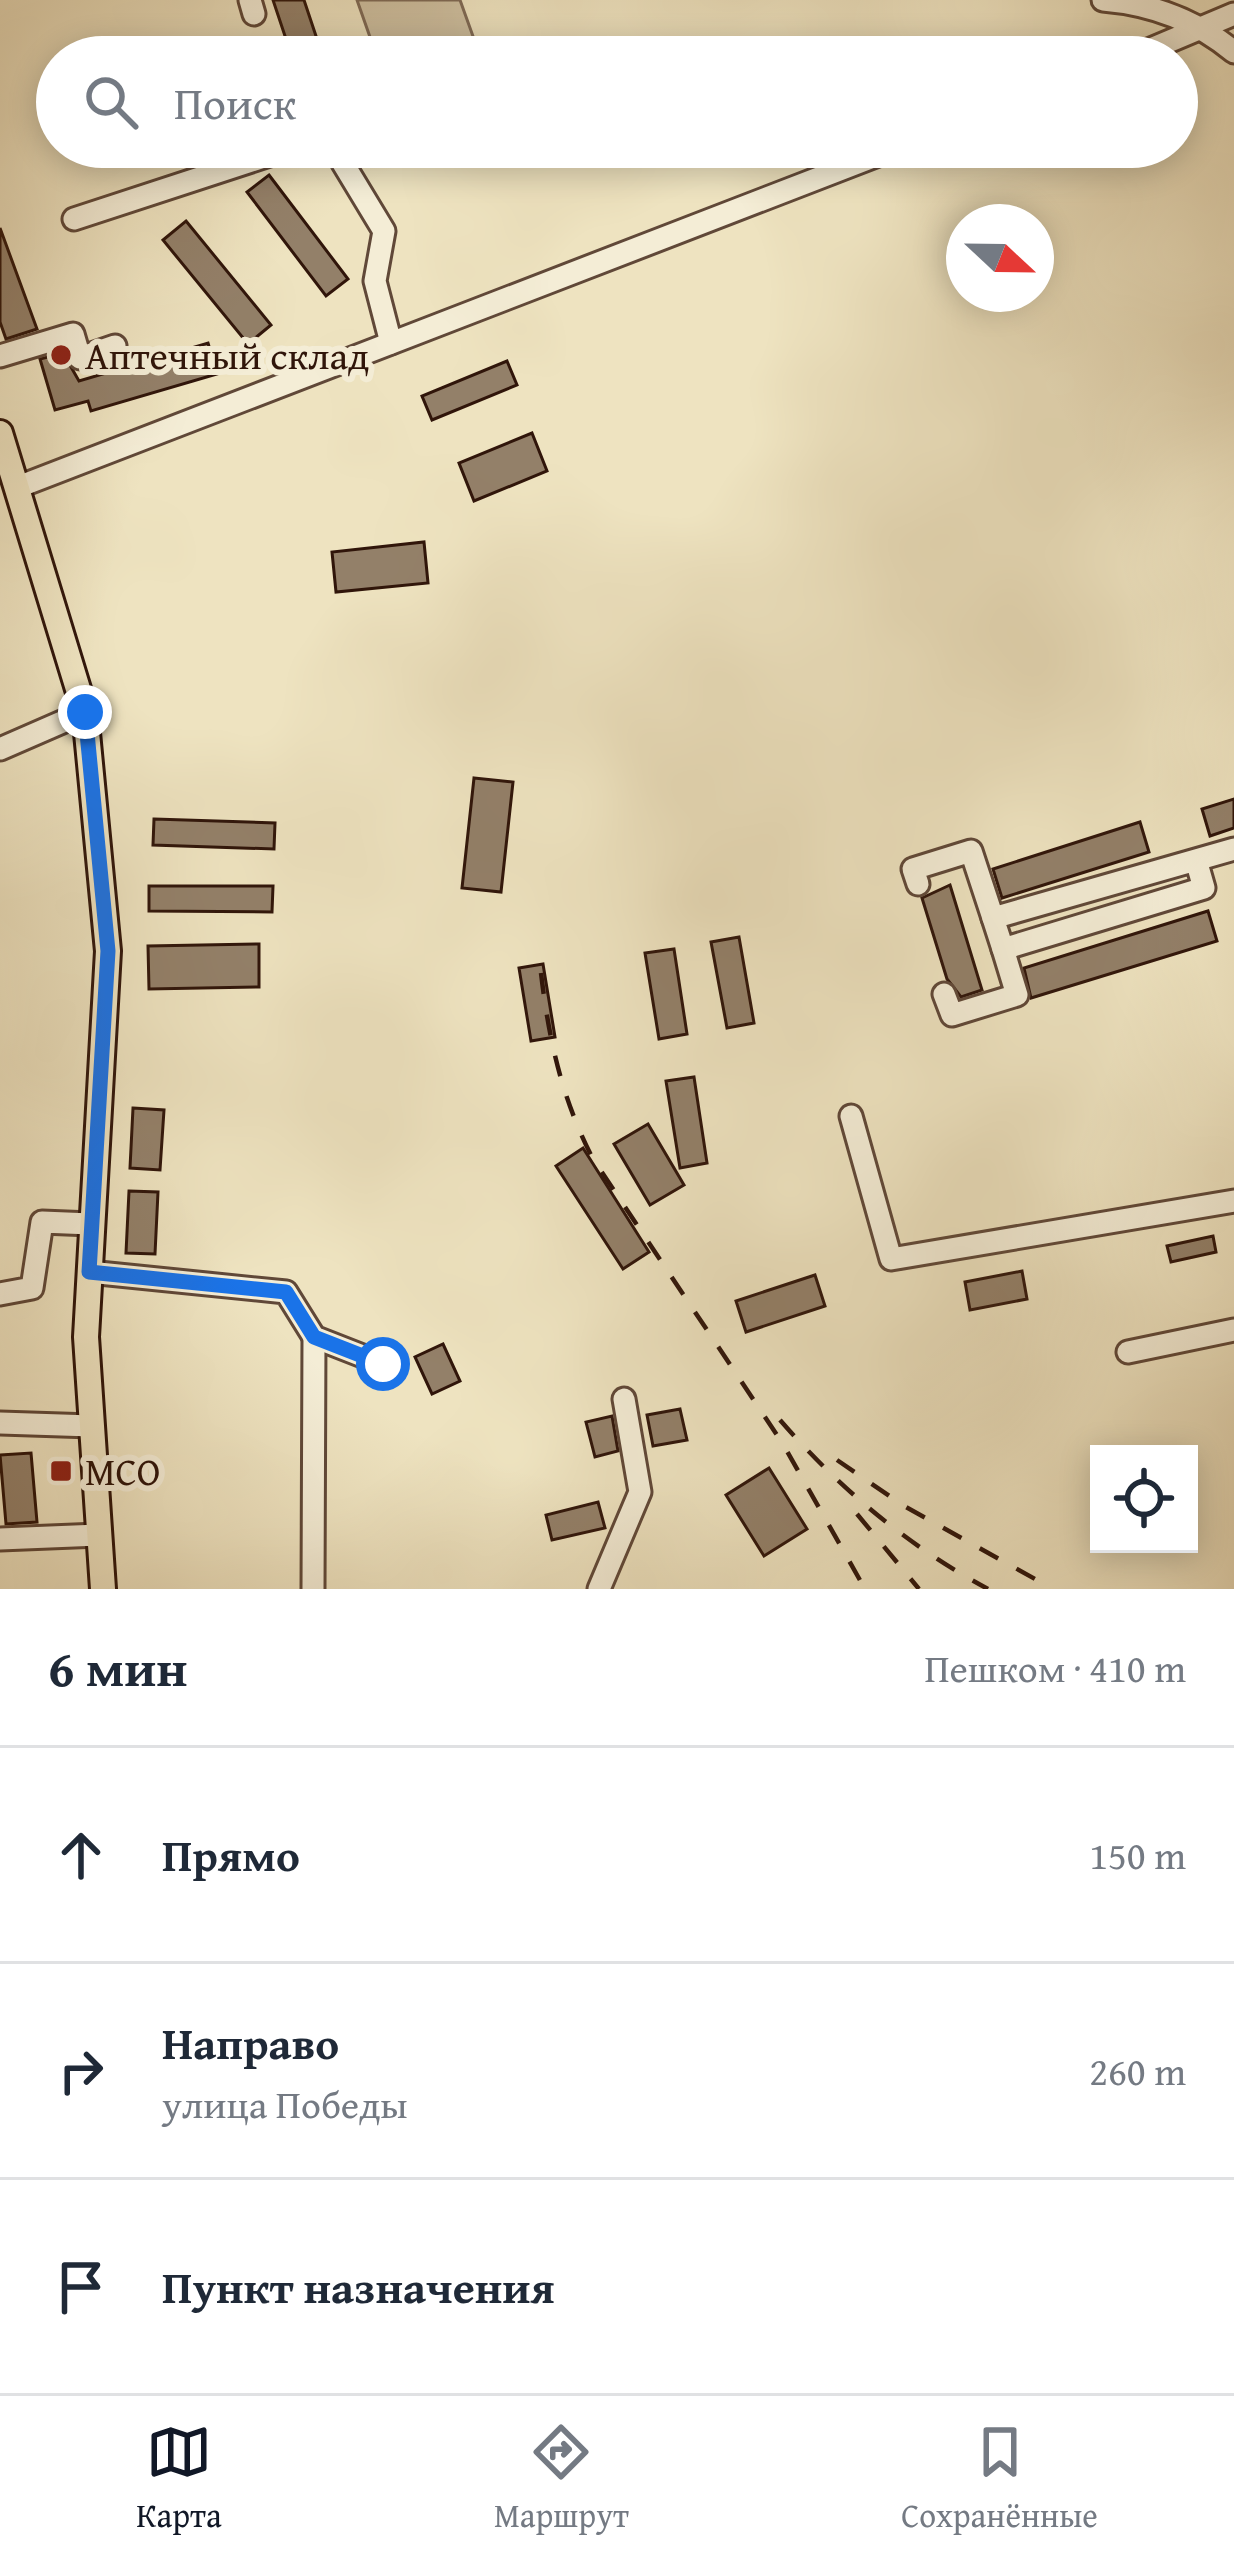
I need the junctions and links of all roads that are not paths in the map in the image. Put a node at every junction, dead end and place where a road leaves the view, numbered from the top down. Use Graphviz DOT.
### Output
graph roads {
  1 [pos="1103,0"];
  2 [pos="1234,14"];
  3 [pos="1206,28"];
  4 [pos="1186,36"];
  5 [pos="1234,52"];
  6 [pos="231,168"];
  7 [pos="346,168"];
  8 [pos="845,168"];
  9 [pos="74,220"];
  10 [pos="392,343"];
  11 [pos="115,346"];
  12 [pos="0,356"];
  13 [pos="0,434"];
  14 [pos="10,479"];
  15 [pos="85,712"];
  16 [pos="0,748"];
  17 [pos="1234,849"];
  18 [pos="1196,860"];
  19 [pos="917,884"];
  20 [pos="994,918"];
  21 [pos="1003,949"];
  22 [pos="944,994"];
  23 [pos="850,1116"];
  24 [pos="1234,1201"];
  25 [pos="91,1224"];
  26 [pos="89,1272"];
  27 [pos="0,1294"];
  28 [pos="1234,1330"];
  29 [pos="314,1337"];
  30 [pos="1128,1352"];
  31 [pos="383,1364"];
  32 [pos="624,1399"];
  33 [pos="0,1423"];
  34 [pos="92,1426"];
  35 [pos="99,1535"];
  36 [pos="0,1539"];
  37 [pos="103,1589"];
  38 [pos="313,1589"];
  39 [pos="599,1589"];
  1 -- 3 [label="street"];
  2 -- 3 [label="street"];
  3 -- 4 [label="street"];
  3 -- 5 [label="street"];
  6 -- 9 [label="street"];
  7 -- 10 [label="street"];
  8 -- 10 [label="street"];
  10 -- 14 [label="street"];
  11 -- 12 [label="street"];
  13 -- 14 [label="main road"];
  14 -- 15 [label="main road"];
  15 -- 16 [label="street"];
  15 -- 25 [label="main road"];
  17 -- 18 [label="street"];
  18 -- 20 [label="street"];
  18 -- 21 [label="street"];
  19 -- 20 [label="street"];
  20 -- 21 [label="street"];
  21 -- 22 [label="street"];
  23 -- 24 [label="street"];
  25 -- 26 [label="main road"];
  25 -- 27 [label="street"];
  26 -- 29 [label="street"];
  26 -- 34 [label="main road"];
  28 -- 30 [label="street"];
  29 -- 31 [label="street"];
  29 -- 38 [label="street"];
  32 -- 39 [label="street"];
  33 -- 34 [label="street"];
  34 -- 35 [label="main road"];
  35 -- 36 [label="street"];
  35 -- 37 [label="main road"];
}
